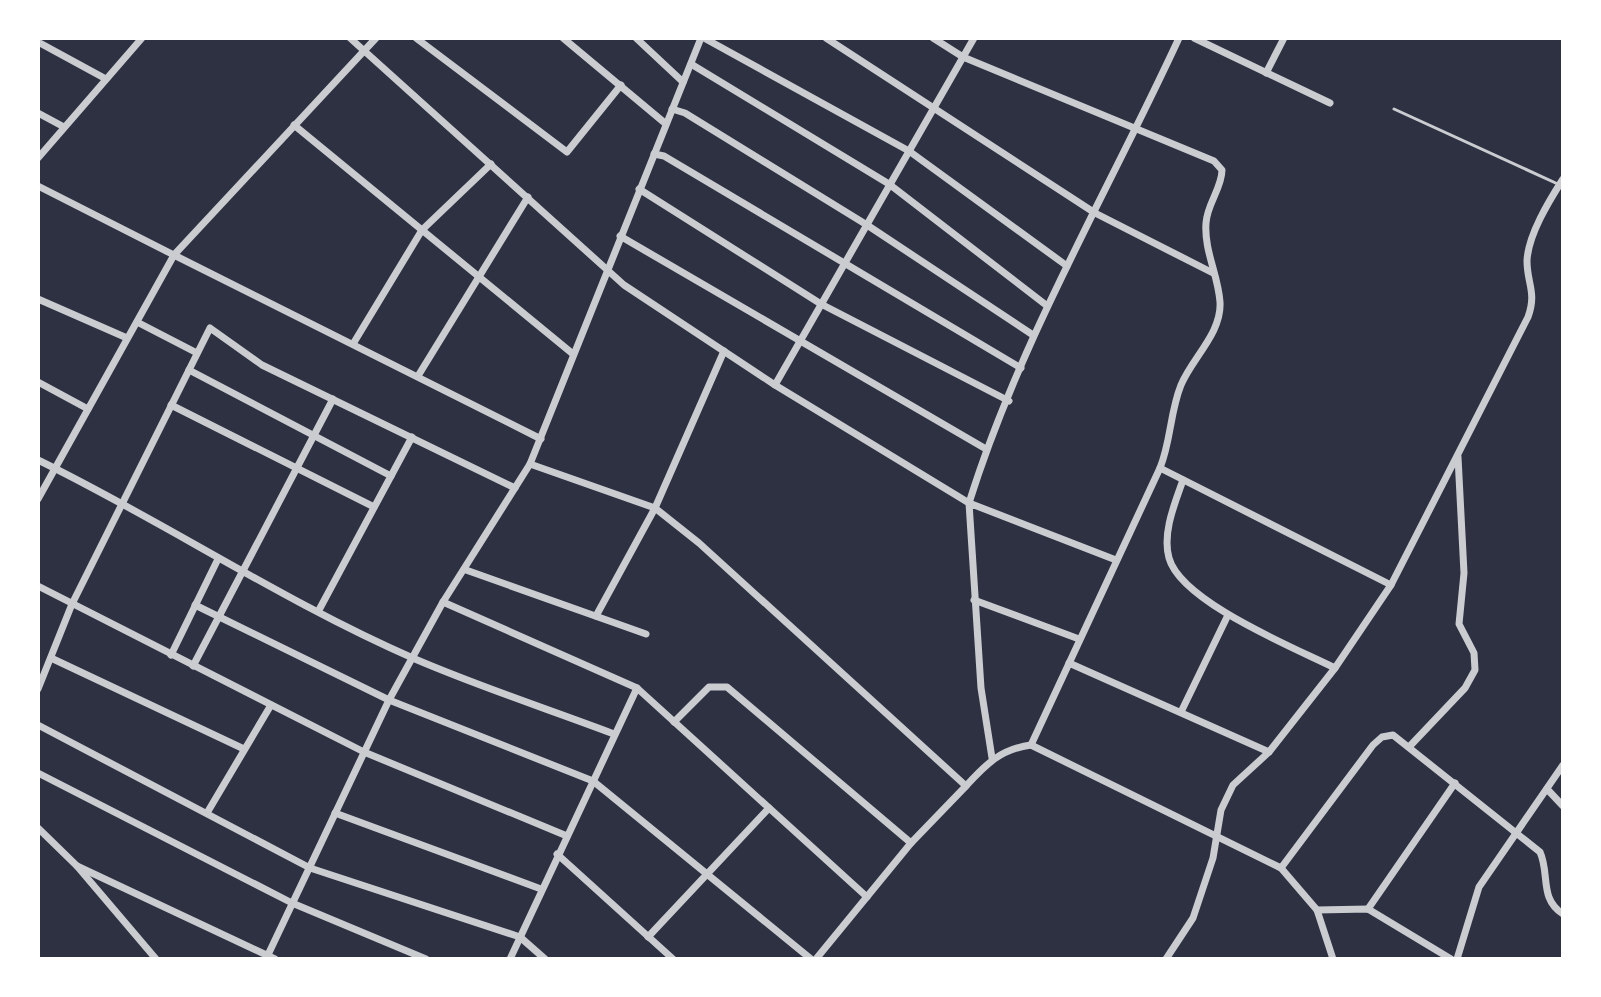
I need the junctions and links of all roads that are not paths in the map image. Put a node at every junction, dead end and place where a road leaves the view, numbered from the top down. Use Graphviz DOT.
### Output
graph roads {
  1 [pos="142,38"];
  2 [pos="350,38"];
  3 [pos="376,38"];
  4 [pos="416,38"];
  5 [pos="563,38"];
  6 [pos="636,38"];
  7 [pos="702,38"];
  8 [pos="826,38"];
  9 [pos="933,38"];
  10 [pos="974,38"];
  11 [pos="1179,38"];
  12 [pos="1194,38"];
  13 [pos="1284,38"];
  14 [pos="38,42"];
  15 [pos="364,51"];
  16 [pos="963,57"];
  17 [pos="691,64"];
  18 [pos="1266,73"];
  19 [pos="106,79"];
  20 [pos="683,82"];
  21 [pos="621,85"];
  22 [pos="1330,103"];
  23 [pos="935,106"];
  24 [pos="672,109"];
  25 [pos="1394,109"];
  26 [pos="38,113"];
  27 [pos="666,124"];
  28 [pos="294,125"];
  29 [pos="64,127"];
  30 [pos="1136,131"];
  31 [pos="909,151"];
  32 [pos="654,154"];
  33 [pos="38,158"];
  34 [pos="491,164"];
  35 [pos="1561,182"];
  36 [pos="889,184"];
  37 [pos="38,186"];
  38 [pos="639,189"];
  39 [pos="528,197"];
  40 [pos="1095,213"];
  41 [pos="867,225"];
  42 [pos="422,230"];
  43 [pos="620,236"];
  44 [pos="174,255"];
  45 [pos="844,265"];
  46 [pos="1067,266"];
  47 [pos="607,268"];
  48 [pos="1213,273"];
  49 [pos="478,276"];
  50 [pos="38,299"];
  51 [pos="821,304"];
  52 [pos="1046,305"];
  53 [pos="137,322"];
  54 [pos="1033,335"];
  55 [pos="127,338"];
  56 [pos="801,340"];
  57 [pos="353,344"];
  58 [pos="724,351"];
  59 [pos="197,353"];
  60 [pos="573,354"];
  61 [pos="1021,368"];
  62 [pos="189,370"];
  63 [pos="418,376"];
  64 [pos="38,382"];
  65 [pos="775,385"];
  66 [pos="333,399"];
  67 [pos="1009,401"];
  68 [pos="171,405"];
  69 [pos="88,409"];
  70 [pos="314,434"];
  71 [pos="412,437"];
  72 [pos="541,439"];
  73 [pos="986,449"];
  74 [pos="1458,455"];
  75 [pos="38,460"];
  76 [pos="530,464"];
  77 [pos="55,468"];
  78 [pos="296,468"];
  79 [pos="1160,468"];
  80 [pos="391,476"];
  81 [pos="1183,480"];
  82 [pos="515,488"];
  83 [pos="38,499"];
  84 [pos="125,503"];
  85 [pos="969,503"];
  86 [pos="374,507"];
  87 [pos="655,508"];
  88 [pos="218,559"];
  89 [pos="1116,560"];
  90 [pos="466,570"];
  91 [pos="242,571"];
  92 [pos="1391,585"];
  93 [pos="38,586"];
  94 [pos="974,600"];
  95 [pos="443,602"];
  96 [pos="72,604"];
  97 [pos="195,605"];
  98 [pos="319,610"];
  99 [pos="1228,615"];
  100 [pos="596,616"];
  101 [pos="218,617"];
  102 [pos="646,634"];
  103 [pos="1079,639"];
  104 [pos="171,655"];
  105 [pos="51,658"];
  106 [pos="414,658"];
  107 [pos="1069,663"];
  108 [pos="193,666"];
  109 [pos="1335,668"];
  110 [pos="637,688"];
  111 [pos="38,689"];
  112 [pos="389,700"];
  113 [pos="271,705"];
  114 [pos="1181,712"];
  115 [pos="674,722"];
  116 [pos="38,725"];
  117 [pos="614,734"];
  118 [pos="1031,745"];
  119 [pos="1409,747"];
  120 [pos="244,749"];
  121 [pos="364,752"];
  122 [pos="1269,752"];
  123 [pos="992,758"];
  124 [pos="1563,765"];
  125 [pos="38,773"];
  126 [pos="593,781"];
  127 [pos="1455,783"];
  128 [pos="966,786"];
  129 [pos="1547,789"];
  130 [pos="1563,806"];
  131 [pos="769,808"];
  132 [pos="207,813"];
  133 [pos="335,813"];
  134 [pos="38,828"];
  135 [pos="1517,831"];
  136 [pos="1218,834"];
  137 [pos="567,836"];
  138 [pos="911,843"];
  139 [pos="557,854"];
  140 [pos="77,866"];
  141 [pos="310,868"];
  142 [pos="1281,868"];
  143 [pos="707,874"];
  144 [pos="541,889"];
  145 [pos="867,897"];
  146 [pos="292,903"];
  147 [pos="1368,909"];
  148 [pos="1317,910"];
  149 [pos="1563,914"];
  150 [pos="520,937"];
  151 [pos="648,937"];
  152 [pos="269,958"];
  153 [pos="156,959"];
  154 [pos="426,959"];
  155 [pos="510,959"];
  156 [pos="545,959"];
  157 [pos="673,959"];
  158 [pos="814,959"];
  159 [pos="1166,959"];
  160 [pos="1333,959"];
  161 [pos="1454,959"];
  1 -- 19 [label="street"];
  2 -- 15 [label="street"];
  3 -- 15 [label="street"];
  4 -- 21 [label="street"];
  5 -- 21 [label="street"];
  6 -- 20 [label="street"];
  7 -- 17 [label="street"];
  7 -- 31 [label="street"];
  8 -- 23 [label="street"];
  9 -- 16 [label="street"];
  10 -- 16 [label="street"];
  11 -- 30 [label="street"];
  12 -- 18 [label="street"];
  13 -- 18 [label="street"];
  14 -- 19 [label="street"];
  15 -- 28 [label="street"];
  15 -- 34 [label="street"];
  16 -- 23 [label="street"];
  16 -- 30 [label="street"];
  17 -- 20 [label="street"];
  17 -- 36 [label="street"];
  18 -- 22 [label="street"];
  19 -- 29 [label="street"];
  20 -- 24 [label="street"];
  21 -- 27 [label="street"];
  23 -- 31 [label="street"];
  23 -- 40 [label="street"];
  24 -- 27 [label="street"];
  24 -- 41 [label="street"];
  25 -- 35 [label="lane"];
  26 -- 29 [label="street"];
  27 -- 32 [label="street"];
  28 -- 42 [label="street"];
  28 -- 44 [label="street"];
  29 -- 33 [label="street"];
  30 -- 40 [label="street"];
  30 -- 48 [label="street"];
  31 -- 36 [label="street"];
  31 -- 46 [label="street"];
  32 -- 38 [label="street"];
  32 -- 45 [label="street"];
  34 -- 39 [label="street"];
  34 -- 42 [label="street"];
  35 -- 74 [label="street"];
  36 -- 41 [label="street"];
  36 -- 52 [label="street"];
  37 -- 44 [label="street"];
  38 -- 43 [label="street"];
  38 -- 51 [label="street"];
  39 -- 47 [label="street"];
  39 -- 49 [label="street"];
  40 -- 46 [label="street"];
  40 -- 48 [label="street"];
  41 -- 45 [label="street"];
  41 -- 54 [label="street"];
  42 -- 49 [label="street"];
  42 -- 57 [label="street"];
  43 -- 47 [label="street"];
  43 -- 56 [label="street"];
  44 -- 53 [label="street"];
  44 -- 57 [label="street"];
  45 -- 51 [label="street"];
  45 -- 61 [label="street"];
  46 -- 52 [label="street"];
  47 -- 58 [label="street"];
  47 -- 60 [label="street"];
  48 -- 79 [label="street"];
  49 -- 60 [label="street"];
  49 -- 63 [label="street"];
  50 -- 55 [label="street"];
  51 -- 56 [label="street"];
  51 -- 67 [label="street"];
  52 -- 54 [label="street"];
  53 -- 55 [label="street"];
  53 -- 59 [label="street"];
  54 -- 61 [label="street"];
  55 -- 69 [label="street"];
  56 -- 65 [label="street"];
  56 -- 73 [label="street"];
  57 -- 63 [label="street"];
  58 -- 65 [label="street"];
  58 -- 87 [label="street"];
  59 -- 62 [label="street"];
  59 -- 66 [label="street"];
  60 -- 72 [label="street"];
  61 -- 67 [label="street"];
  62 -- 68 [label="street"];
  62 -- 70 [label="street"];
  63 -- 72 [label="street"];
  64 -- 69 [label="street"];
  65 -- 85 [label="street"];
  66 -- 70 [label="street"];
  66 -- 71 [label="street"];
  67 -- 73 [label="street"];
  68 -- 78 [label="street"];
  68 -- 84 [label="street"];
  69 -- 77 [label="street"];
  70 -- 78 [label="street"];
  70 -- 80 [label="street"];
  71 -- 80 [label="street"];
  71 -- 82 [label="street"];
  72 -- 76 [label="street"];
  73 -- 85 [label="street"];
  74 -- 92 [label="street"];
  74 -- 119 [label="street"];
  75 -- 77 [label="street"];
  76 -- 82 [label="street"];
  76 -- 87 [label="street"];
  77 -- 83 [label="street"];
  77 -- 84 [label="street"];
  78 -- 86 [label="street"];
  78 -- 91 [label="street"];
  79 -- 81 [label="street"];
  79 -- 89 [label="street"];
  80 -- 86 [label="street"];
  81 -- 92 [label="street"];
  81 -- 99 [label="street"];
  82 -- 90 [label="street"];
  84 -- 88 [label="street"];
  84 -- 96 [label="street"];
  85 -- 89 [label="street"];
  85 -- 94 [label="street"];
  86 -- 98 [label="street"];
  87 -- 100 [label="street"];
  87 -- 128 [label="street"];
  88 -- 91 [label="street"];
  88 -- 97 [label="street"];
  89 -- 103 [label="street"];
  90 -- 95 [label="street"];
  90 -- 100 [label="street"];
  91 -- 98 [label="street"];
  91 -- 101 [label="street"];
  92 -- 109 [label="street"];
  93 -- 96 [label="street"];
  94 -- 103 [label="street"];
  94 -- 123 [label="street"];
  95 -- 106 [label="street"];
  95 -- 110 [label="street"];
  96 -- 104 [label="street"];
  96 -- 105 [label="street"];
  97 -- 101 [label="street"];
  97 -- 104 [label="street"];
  98 -- 106 [label="street"];
  99 -- 109 [label="street"];
  99 -- 114 [label="street"];
  100 -- 102 [label="street"];
  101 -- 108 [label="street"];
  101 -- 112 [label="street"];
  103 -- 107 [label="street"];
  104 -- 108 [label="street"];
  105 -- 111 [label="street"];
  105 -- 120 [label="street"];
  106 -- 112 [label="street"];
  106 -- 117 [label="street"];
  107 -- 114 [label="street"];
  107 -- 118 [label="street"];
  108 -- 113 [label="street"];
  109 -- 122 [label="street"];
  110 -- 115 [label="street"];
  110 -- 117 [label="street"];
  112 -- 121 [label="street"];
  112 -- 126 [label="street"];
  113 -- 120 [label="street"];
  113 -- 121 [label="street"];
  114 -- 122 [label="street"];
  115 -- 131 [label="street"];
  115 -- 138 [label="street"];
  116 -- 132 [label="street"];
  117 -- 126 [label="street"];
  118 -- 123 [label="street"];
  118 -- 136 [label="street"];
  119 -- 127 [label="street"];
  119 -- 142 [label="street"];
  120 -- 132 [label="street"];
  121 -- 133 [label="street"];
  121 -- 137 [label="street"];
  122 -- 136 [label="street"];
  123 -- 128 [label="street"];
  124 -- 129 [label="street"];
  125 -- 146 [label="street"];
  126 -- 137 [label="street"];
  126 -- 143 [label="street"];
  127 -- 135 [label="street"];
  127 -- 147 [label="street"];
  128 -- 138 [label="street"];
  129 -- 130 [label="street"];
  129 -- 135 [label="street"];
  131 -- 143 [label="street"];
  131 -- 145 [label="street"];
  132 -- 141 [label="street"];
  133 -- 141 [label="street"];
  133 -- 144 [label="street"];
  134 -- 140 [label="street"];
  135 -- 149 [label="street"];
  135 -- 161 [label="street"];
  136 -- 142 [label="street"];
  136 -- 159 [label="street"];
  137 -- 139 [label="street"];
  138 -- 145 [label="street"];
  139 -- 144 [label="street"];
  139 -- 151 [label="street"];
  140 -- 152 [label="street"];
  140 -- 153 [label="street"];
  141 -- 146 [label="street"];
  141 -- 150 [label="street"];
  142 -- 148 [label="street"];
  143 -- 151 [label="street"];
  143 -- 158 [label="street"];
  144 -- 150 [label="street"];
  145 -- 158 [label="street"];
  146 -- 152 [label="street"];
  146 -- 154 [label="street"];
  147 -- 148 [label="street"];
  147 -- 161 [label="street"];
  148 -- 160 [label="street"];
  150 -- 155 [label="street"];
  150 -- 156 [label="street"];
  151 -- 157 [label="street"];
}
